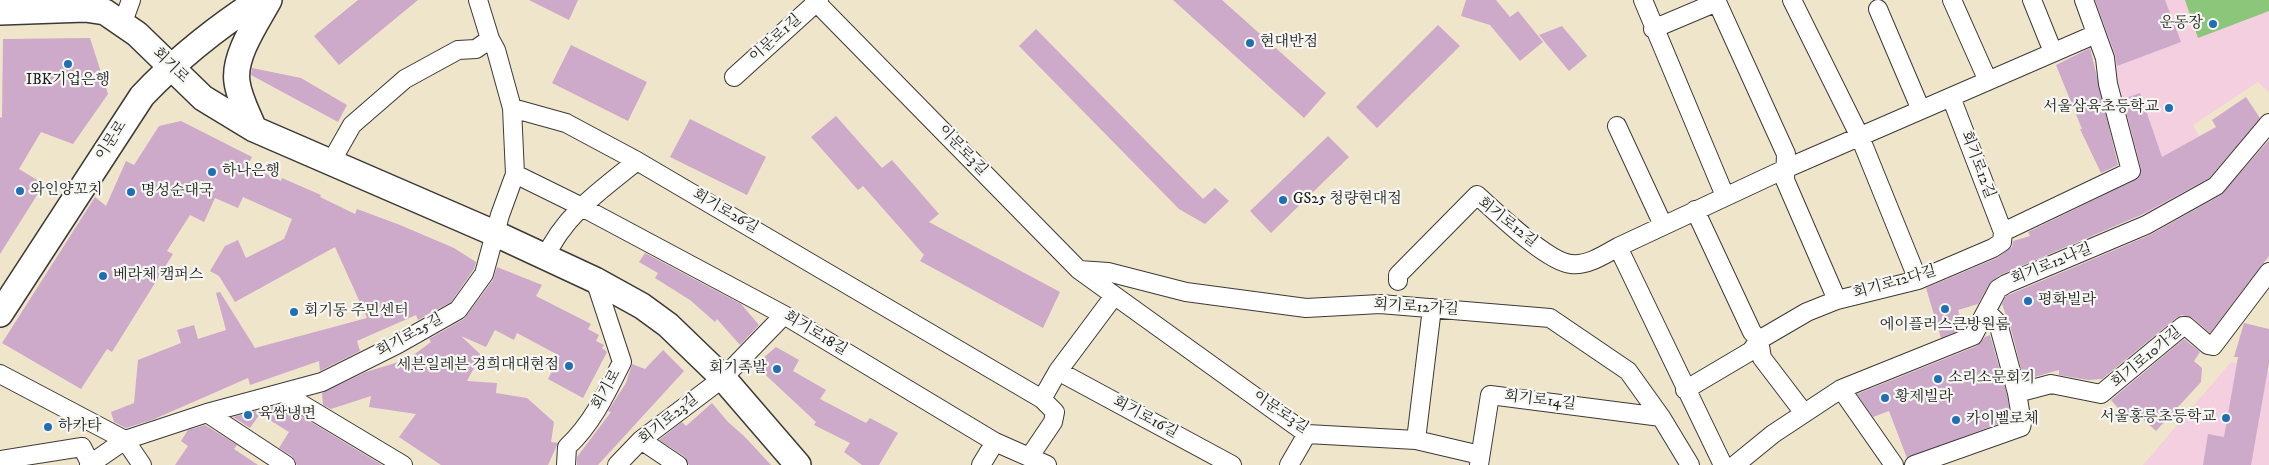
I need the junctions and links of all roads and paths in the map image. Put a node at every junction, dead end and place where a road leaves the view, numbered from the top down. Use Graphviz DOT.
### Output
graph roads {
  1 [pos="259,0"];
  2 [pos="269,0"];
  3 [pos="478,0"];
  4 [pos="1643,0"];
  5 [pos="1792,0"];
  6 [pos="1952,0"];
  7 [pos="2032,0"];
  8 [pos="2084,0"];
  9 [pos="816,1"];
  10 [pos="1878,9"];
  11 [pos="127,11"];
  12 [pos="0,12"];
  13 [pos="1653,29"];
  14 [pos="2096,34"];
  15 [pos="490,39"];
  16 [pos="2053,52"];
  17 [pos="170,66"];
  18 [pos="734,77"];
  19 [pos="1988,81"];
  20 [pos="1951,97"];
  21 [pos="512,108"];
  22 [pos="1921,110"];
  23 [pos="2269,123"];
  24 [pos="1617,126"];
  25 [pos="254,129"];
  26 [pos="1860,137"];
  27 [pos="637,161"];
  28 [pos="331,162"];
  29 [pos="1785,169"];
  30 [pos="515,174"];
  31 [pos="1726,196"];
  32 [pos="580,206"];
  33 [pos="1695,210"];
  34 [pos="1663,226"];
  35 [pos="2003,232"];
  36 [pos="494,234"];
  37 [pos="1618,248"];
  38 [pos="545,258"];
  39 [pos="1079,270"];
  40 [pos="595,280"];
  41 [pos="1918,280"];
  42 [pos="2266,280"];
  43 [pos="1398,281"];
  44 [pos="1114,296"];
  45 [pos="1837,300"];
  46 [pos="1432,308"];
  47 [pos="1987,312"];
  48 [pos="0,314"];
  49 [pos="784,315"];
  50 [pos="1759,340"];
  51 [pos="1058,371"];
  52 [pos="0,374"];
  53 [pos="722,378"];
  54 [pos="1841,389"];
  55 [pos="1685,390"];
  56 [pos="283,393"];
  57 [pos="2017,393"];
  58 [pos="1042,399"];
  59 [pos="207,413"];
  60 [pos="1804,413"];
  61 [pos="1660,417"];
  62 [pos="1307,434"];
  63 [pos="125,440"];
  64 [pos="642,440"];
  65 [pos="1416,440"];
  66 [pos="995,442"];
  67 [pos="1030,456"];
  68 [pos="0,460"];
  69 [pos="1479,460"];
  70 [pos="90,464"];
  71 [pos="142,465"];
  72 [pos="286,465"];
  73 [pos="403,465"];
  74 [pos="566,465"];
  75 [pos="618,465"];
  76 [pos="678,465"];
  77 [pos="798,465"];
  78 [pos="981,465"];
  79 [pos="1047,465"];
  80 [pos="1232,465"];
  81 [pos="1289,465"];
  82 [pos="1690,465"];
  83 [pos="1722,465"];
  84 [pos="1735,465"];
  85 [pos="1894,465"];
  86 [pos="1914,465"];
  1 -- 17 [label="main road, 이문로"];
  2 -- 25 [label="main road"];
  3 -- 15 [label="street"];
  4 -- 13 [label="street"];
  5 -- 26 [label="street"];
  6 -- 19 [label="street"];
  7 -- 16 [label="street"];
  8 -- 14 [label="street"];
  9 -- 18 [label="street, 이문로1길"];
  9 -- 39 [label="street, 이문로3길"];
  10 -- 22 [label="street"];
  11 -- 12 [label="main road, 회기로"];
  11 -- 17 [label="main road, 회기로"];
  13 -- 29 [label="street"];
  13 -- 31 [label="street"];
  14 -- 16 [label="street, 회기로12길"];
  14 -- 35 [label="street, 회기로12다길"];
  15 -- 21 [label="street"];
  15 -- 28 [label="street"];
  16 -- 19 [label="street, 회기로12길"];
  17 -- 25 [label="main road, 회기로"];
  17 -- 48 [label="main road, 이문로"];
  19 -- 20 [label="street, 회기로12길"];
  20 -- 22 [label="street, 회기로12길"];
  20 -- 35 [label="street, 회기로12길"];
  21 -- 27 [label="street, 회기로26길"];
  21 -- 30 [label="street"];
  22 -- 26 [label="street, 회기로12길"];
  23 -- 47 [label="street, 회기로12나길"];
  24 -- 34 [label="street"];
  25 -- 28 [label="main road, 회기로"];
  26 -- 29 [label="street, 회기로12길"];
  26 -- 41 [label="street"];
  27 -- 32 [label="street"];
  27 -- 58 [label="street, 회기로26길"];
  28 -- 36 [label="main road, 회기로"];
  29 -- 31 [label="street, 회기로12길"];
  29 -- 45 [label="street"];
  30 -- 32 [label="street, 회기로18길"];
  30 -- 36 [label="street"];
  31 -- 33 [label="street, 회기로12길"];
  32 -- 38 [label="street"];
  32 -- 49 [label="street, 회기로18길"];
  33 -- 34 [label="street, 회기로12길"];
  33 -- 50 [label="street"];
  34 -- 37 [label="street, 회기로12길"];
  35 -- 41 [label="street, 회기로12다길"];
  36 -- 38 [label="main road, 회기로"];
  36 -- 56 [label="street, 회기로25길"];
  37 -- 43 [label="street, 회기로12길"];
  37 -- 55 [label="street"];
  38 -- 40 [label="main road, 회기로"];
  39 -- 44 [label="street, 이문로3길"];
  39 -- 46 [label="street, 회기로12가길"];
  40 -- 53 [label="main road, 회기로"];
  40 -- 74 [label="street, 회기로"];
  41 -- 45 [label="street, 회기로12다길"];
  42 -- 57 [label="street, 회기로10가길"];
  44 -- 51 [label="street"];
  44 -- 62 [label="street, 이문로3길"];
  45 -- 50 [label="street, 회기로12다길"];
  46 -- 61 [label="street, 회기로12가길"];
  46 -- 65 [label="street"];
  47 -- 54 [label="street, 회기로12나길"];
  47 -- 57 [label="street"];
  49 -- 53 [label="street"];
  49 -- 66 [label="street, 회기로18길"];
  50 -- 55 [label="street, 회기로12다길"];
  50 -- 60 [label="street"];
  51 -- 58 [label="street"];
  51 -- 80 [label="street, 회기로16길"];
  52 -- 63 [label="street"];
  53 -- 64 [label="street, 회기로23길"];
  53 -- 77 [label="main road, 회기로"];
  54 -- 60 [label="street, 회기로12나길"];
  54 -- 85 [label="street"];
  55 -- 83 [label="street"];
  56 -- 59 [label="street, 회기로25길"];
  56 -- 73 [label="street"];
  57 -- 86 [label="street"];
  58 -- 67 [label="street"];
  59 -- 63 [label="street, 회기로25길"];
  59 -- 72 [label="street"];
  60 -- 84 [label="street, 회기로12나길"];
  61 -- 69 [label="street, 회기로14길"];
  61 -- 82 [label="street, 회기로12가길"];
  62 -- 65 [label="street, 이문로3길"];
  62 -- 81 [label="street"];
  63 -- 70 [label="street, 회기로25길"];
  63 -- 71 [label="street"];
  64 -- 75 [label="street, 회기로23길"];
  64 -- 76 [label="street"];
  65 -- 69 [label="street, 이문로3길"];
  66 -- 67 [label="street, 회기로18길"];
  66 -- 78 [label="street"];
  67 -- 79 [label="street, 회기로18길"];
  68 -- 70 [label="street"];
}
